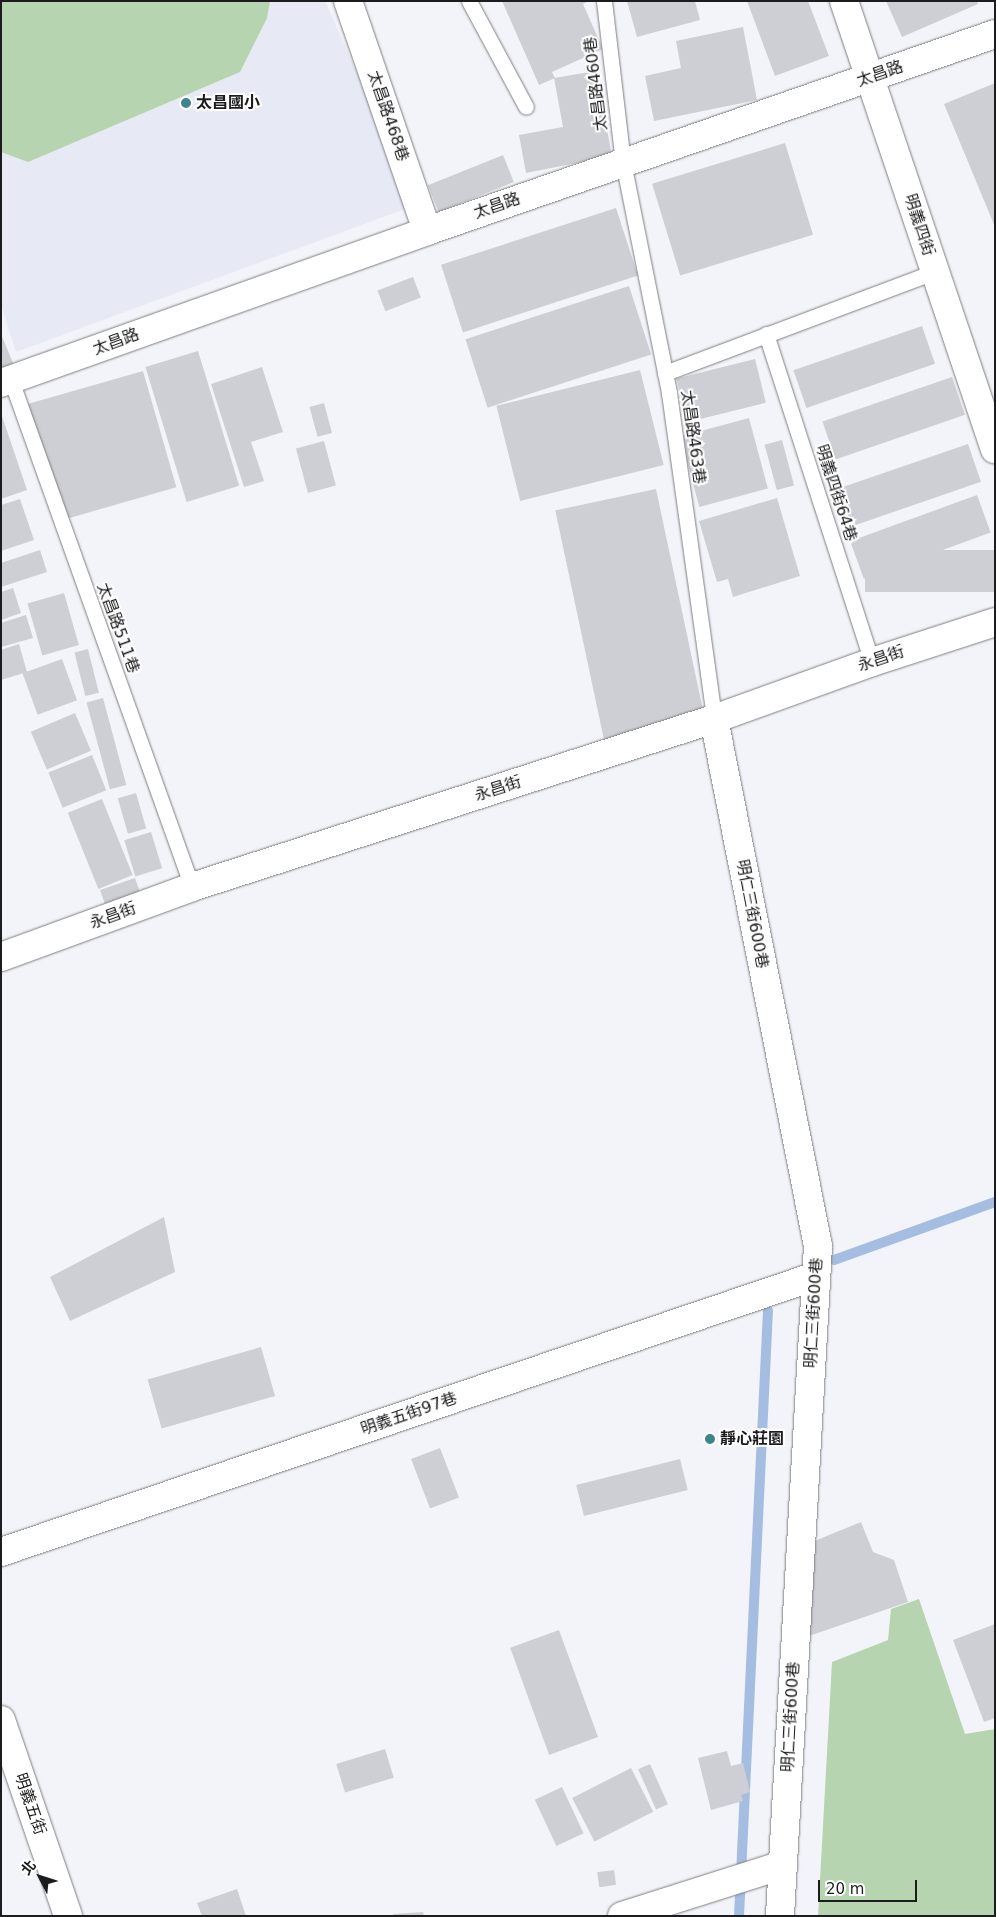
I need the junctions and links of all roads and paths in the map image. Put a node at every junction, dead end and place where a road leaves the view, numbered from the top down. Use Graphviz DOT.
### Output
graph roads {
  1 [pos="348,1"];
  2 [pos="469,1"];
  3 [pos="604,1"];
  4 [pos="844,1"];
  5 [pos="995,34"];
  6 [pos="872,77"];
  7 [pos="526,107"];
  8 [pos="623,162"];
  9 [pos="427,231"];
  10 [pos="934,272"];
  11 [pos="766,334"];
  12 [pos="665,373"];
  13 [pos="6,382"];
  14 [pos="995,449"];
  15 [pos="995,622"];
  16 [pos="872,662"];
  17 [pos="714,719"];
  18 [pos="192,887"];
  19 [pos="1,957"];
  20 [pos="816,1276"];
  21 [pos="1,1552"];
  22 [pos="1,1720"];
  23 [pos="782,1865"];
  24 [pos="68,1916"];
  25 [pos="622,1916"];
  26 [pos="780,1916"];
  1 -- 9 [label="street, 太昌路468巷"];
  2 -- 7 [label="lane"];
  3 -- 8 [label="lane, 太昌路460巷"];
  4 -- 6 [label="street, 明義四街"];
  5 -- 6 [label="street, 太昌路"];
  6 -- 8 [label="street, 太昌路"];
  6 -- 10 [label="street, 明義四街"];
  8 -- 9 [label="street, 太昌路"];
  8 -- 12 [label="lane, 太昌路463巷"];
  9 -- 13 [label="street, 太昌路"];
  10 -- 11 [label="lane"];
  10 -- 14 [label="street, 明義四街"];
  11 -- 12 [label="lane"];
  11 -- 16 [label="lane, 明義四街64巷"];
  12 -- 17 [label="lane, 太昌路463巷"];
  13 -- 18 [label="lane, 太昌路511巷"];
  15 -- 16 [label="street, 永昌街"];
  16 -- 17 [label="street, 永昌街"];
  17 -- 18 [label="street, 永昌街"];
  17 -- 20 [label="street, 明仁三街600巷"];
  18 -- 19 [label="street, 永昌街"];
  20 -- 21 [label="street, 明義五街97巷"];
  20 -- 23 [label="street, 明仁三街600巷"];
  22 -- 24 [label="street, 明義五街"];
  23 -- 25 [label="street"];
  23 -- 26 [label="street, 明仁三街600巷"];
}
